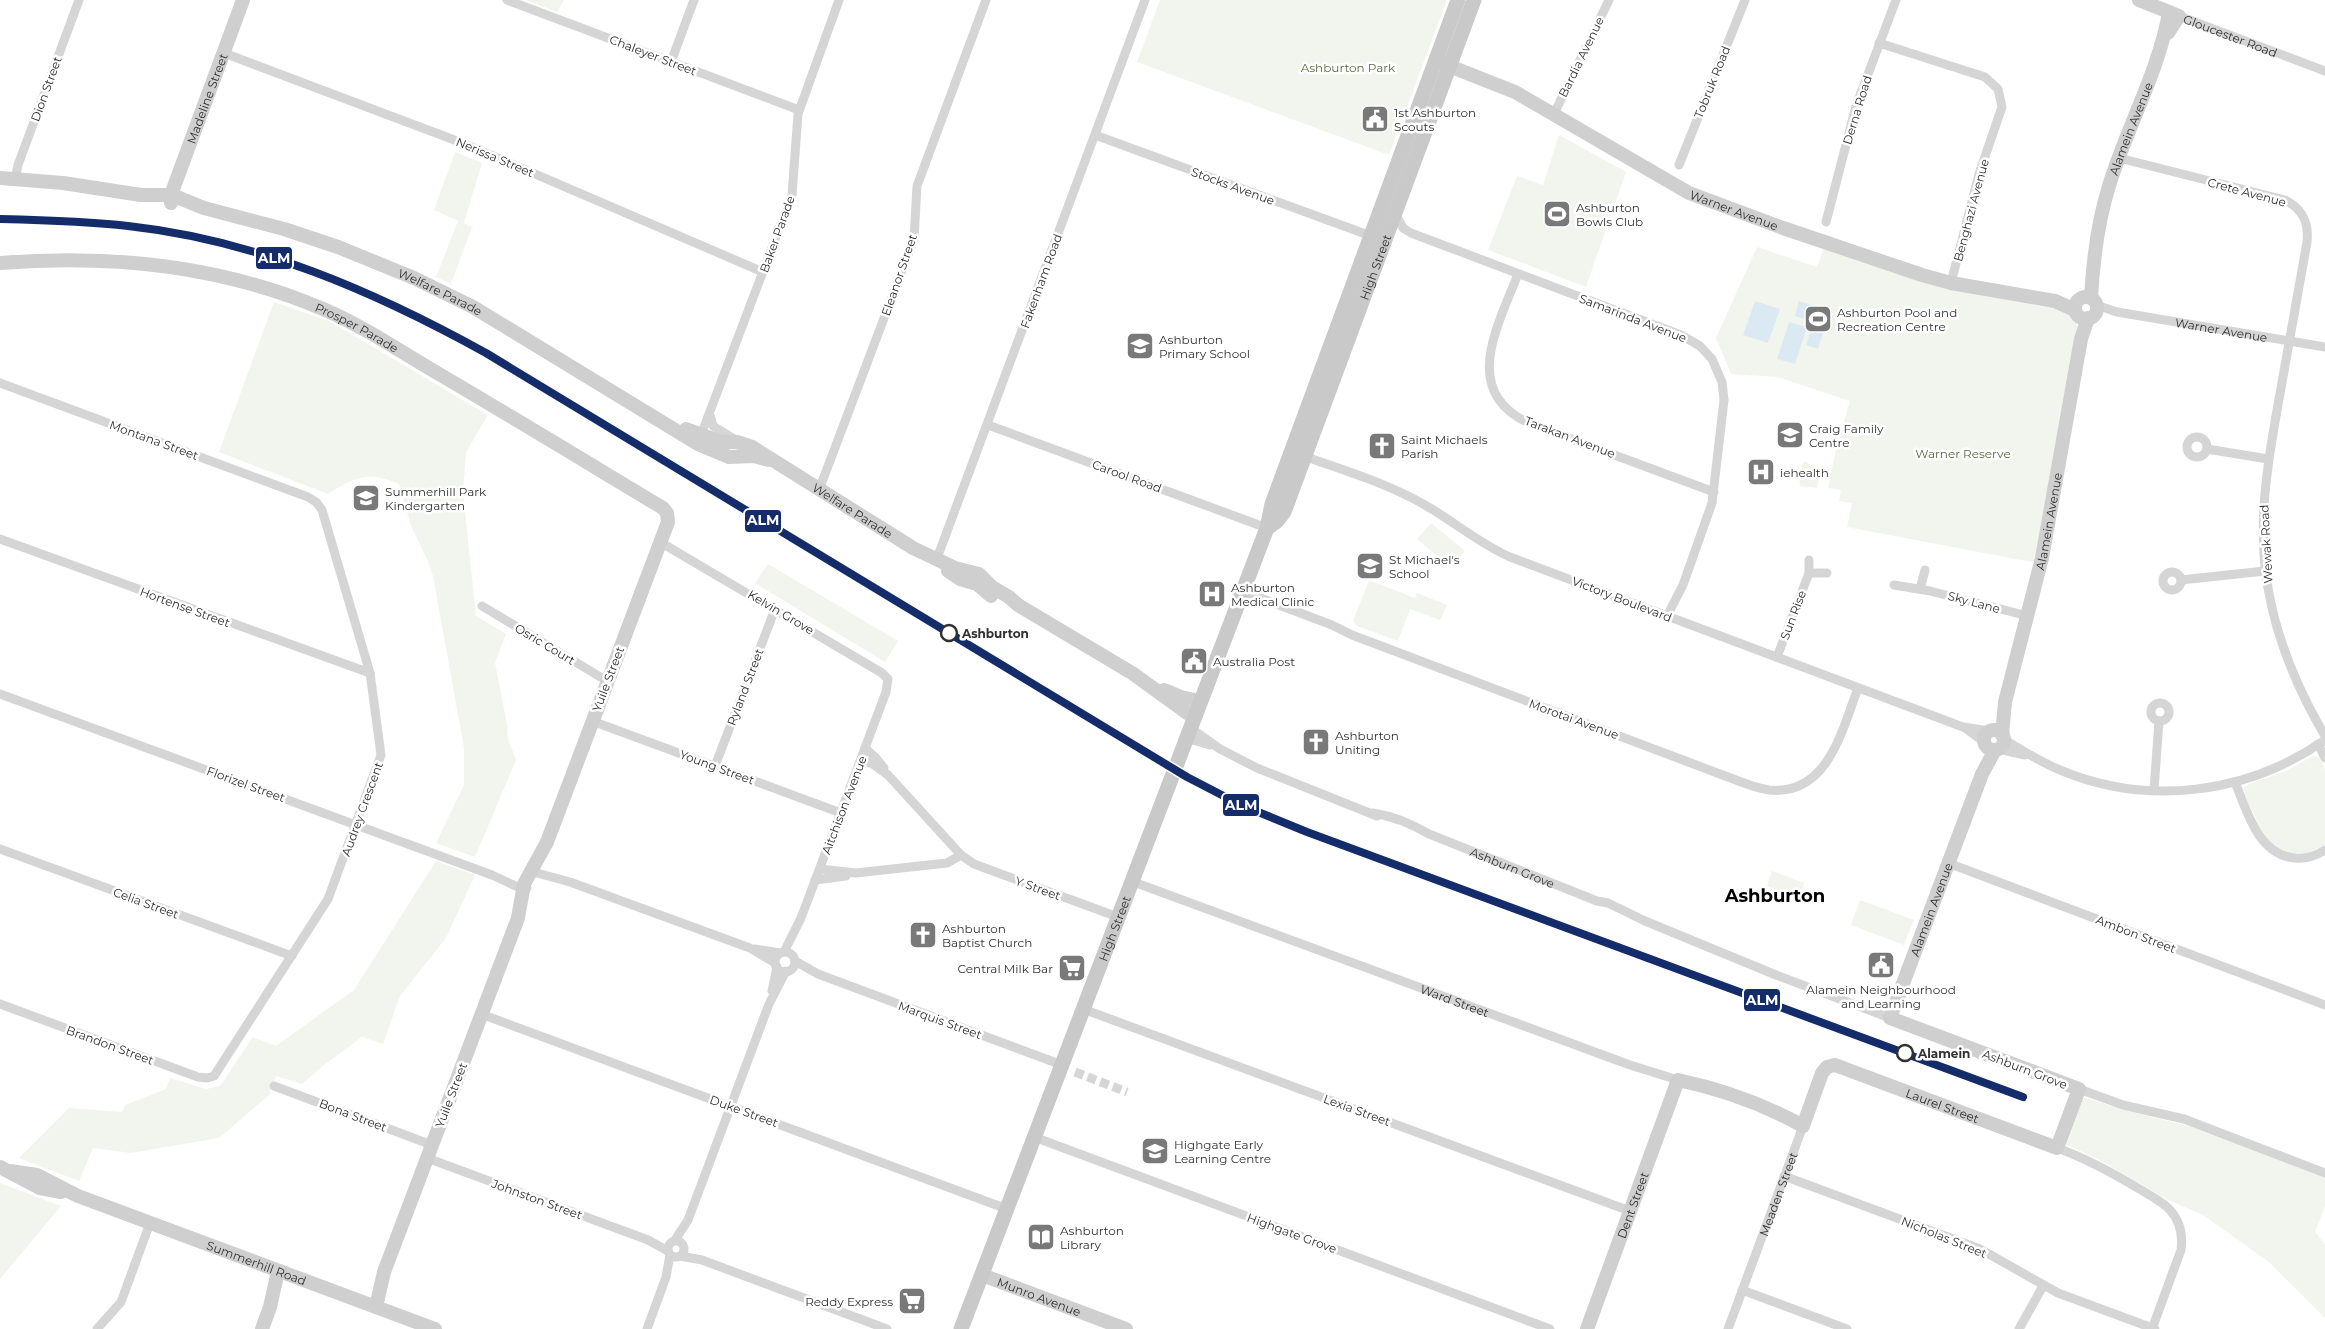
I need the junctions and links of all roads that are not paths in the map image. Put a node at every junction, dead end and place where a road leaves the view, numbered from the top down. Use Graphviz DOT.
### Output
graph roads {
  1 [pos="79,0"];
  2 [pos="243,0"];
  3 [pos="507,0"];
  4 [pos="694,0"];
  5 [pos="840,0"];
  6 [pos="986,0"];
  7 [pos="1145,0"];
  8 [pos="1458,0"];
  9 [pos="1474,0"];
  10 [pos="1609,0"];
  11 [pos="1745,0"];
  12 [pos="1896,0"];
  13 [pos="2141,1"];
  14 [pos="518,2"];
  15 [pos="2174,15"];
  16 [pos="1880,43"];
  17 [pos="224,53"];
  18 [pos="671,62"];
  19 [pos="1443,64"];
  20 [pos="2325,71"];
  21 [pos="799,110"];
  22 [pos="1554,114"];
  23 [pos="1095,135"];
  24 [pos="2119,158"];
  25 [pos="1679,165"];
  26 [pos="0,178"];
  27 [pos="15,179"];
  28 [pos="172,199"];
  29 [pos="1394,213"];
  30 [pos="1826,222"];
  31 [pos="1371,236"];
  32 [pos="0,263"];
  33 [pos="762,272"];
  34 [pos="1518,274"];
  35 [pos="1952,283"];
  36 [pos="2086,307"];
  37 [pos="2289,342"];
  38 [pos="2325,347"];
  39 [pos="0,383"];
  40 [pos="710,409"];
  41 [pos="988,425"];
  42 [pos="699,439"];
  43 [pos="742,443"];
  44 [pos="2207,449"];
  45 [pos="1298,454"];
  46 [pos="2268,459"];
  47 [pos="769,460"];
  48 [pos="819,490"];
  49 [pos="1714,492"];
  50 [pos="308,497"];
  51 [pos="668,517"];
  52 [pos="1267,528"];
  53 [pos="0,539"];
  54 [pos="660,542"];
  55 [pos="1809,560"];
  56 [pos="936,561"];
  57 [pos="1925,570"];
  58 [pos="2266,571"];
  59 [pos="1809,573"];
  60 [pos="1827,573"];
  61 [pos="2181,580"];
  62 [pos="1894,585"];
  63 [pos="1920,589"];
  64 [pos="1242,591"];
  65 [pos="482,606"];
  66 [pos="775,608"];
  67 [pos="2028,616"];
  68 [pos="1671,618"];
  69 [pos="1777,657"];
  70 [pos="370,673"];
  71 [pos="1141,679"];
  72 [pos="607,681"];
  73 [pos="1858,688"];
  74 [pos="886,692"];
  75 [pos="0,694"];
  76 [pos="1199,701"];
  77 [pos="592,721"];
  78 [pos="2159,722"];
  79 [pos="1189,727"];
  80 [pos="1994,740"];
  81 [pos="2323,740"];
  82 [pos="865,748"];
  83 [pos="2325,758"];
  84 [pos="861,760"];
  85 [pos="715,766"];
  86 [pos="888,775"];
  87 [pos="2234,782"];
  88 [pos="2154,790"];
  89 [pos="841,813"];
  90 [pos="356,825"];
  91 [pos="0,849"];
  92 [pos="2325,850"];
  93 [pos="961,855"];
  94 [pos="1948,863"];
  95 [pos="537,870"];
  96 [pos="820,870"];
  97 [pos="856,873"];
  98 [pos="816,880"];
  99 [pos="1131,882"];
  100 [pos="525,887"];
  101 [pos="1118,917"];
  102 [pos="750,948"];
  103 [pos="788,955"];
  104 [pos="292,956"];
  105 [pos="776,965"];
  106 [pos="788,971"];
  107 [pos="818,974"];
  108 [pos="0,1004"];
  109 [pos="769,1004"];
  110 [pos="2325,1005"];
  111 [pos="1083,1009"];
  112 [pos="481,1014"];
  113 [pos="1890,1018"];
  114 [pos="1062,1065"];
  115 [pos="1835,1065"];
  116 [pos="219,1070"];
  117 [pos="1678,1080"];
  118 [pos="274,1086"];
  119 [pos="2076,1088"];
  120 [pos="730,1106"];
  121 [pos="1804,1122"];
  122 [pos="1034,1138"];
  123 [pos="432,1145"];
  124 [pos="2054,1147"];
  125 [pos="427,1158"];
  126 [pos="5,1169"];
  127 [pos="2325,1173"];
  128 [pos="1784,1176"];
  129 [pos="1006,1209"];
  130 [pos="1630,1211"];
  131 [pos="150,1223"];
  132 [pos="676,1250"];
  133 [pos="283,1272"];
  134 [pos="982,1275"];
  135 [pos="2043,1286"];
  136 [pos="1742,1290"];
  137 [pos="371,1305"];
  138 [pos="430,1328"];
  139 [pos="98,1329"];
  140 [pos="262,1329"];
  141 [pos="647,1329"];
  142 [pos="887,1329"];
  143 [pos="961,1329"];
  144 [pos="1126,1329"];
  145 [pos="1550,1329"];
  146 [pos="1587,1329"];
  147 [pos="1728,1329"];
  148 [pos="1847,1329"];
  149 [pos="2019,1329"];
  150 [pos="2153,1329"];
  1 -- 27 [label="street, Dion Street"];
  2 -- 17 [label="street, Madeline Street"];
  3 -- 14 [label="street, Chaleyer Street"];
  4 -- 18 [label="street"];
  5 -- 21 [label="street, Baker Parade"];
  6 -- 48 [label="street, Eleanor Street"];
  7 -- 23 [label="street, Fakenham Road"];
  8 -- 19 [label="main road, High Street"];
  9 -- 19 [label="main road, High Street"];
  10 -- 22 [label="street, Bardia Avenue"];
  11 -- 25 [label="street, Tobruk Road"];
  12 -- 16 [label="street, Derna Road"];
  13 -- 15 [label="street, Gloucester Road"];
  14 -- 18 [label="street, Chaleyer Street"];
  15 -- 20 [label="street, Gloucester Road"];
  15 -- 24 [label="street, Alamein Avenue"];
  16 -- 30 [label="street, Derna Road"];
  16 -- 35 [label="street, Benghazi Avenue"];
  17 -- 28 [label="street, Madeline Street"];
  17 -- 33 [label="street, Nerissa Street"];
  18 -- 21 [label="street, Chaleyer Street"];
  19 -- 22 [label="street, Warner Avenue"];
  19 -- 29 [label="main road, High Street"];
  19 -- 31 [label="main road, High Street"];
  21 -- 33 [label="street, Baker Parade"];
  22 -- 35 [label="street, Warner Avenue"];
  23 -- 31 [label="street, Stocks Avenue"];
  23 -- 41 [label="street, Fakenham Road"];
  24 -- 36 [label="street, Alamein Avenue"];
  24 -- 37 [label="street, Crete Avenue"];
  26 -- 27 [label="street, Welfare Parade"];
  27 -- 28 [label="street, Welfare Parade"];
  28 -- 42 [label="street, Welfare Parade"];
  29 -- 34 [label="street, Samarinda Avenue"];
  29 -- 45 [label="main road, High Street"];
  31 -- 45 [label="main road, High Street"];
  32 -- 51 [label="street, Prosper Parade"];
  33 -- 40 [label="street, Baker Parade"];
  34 -- 49 [label="street, Samarinda Avenue"];
  34 -- 49 [label="street, Tarakan Avenue"];
  35 -- 36 [label="street, Warner Avenue"];
  36 -- 37 [label="street, Warner Avenue"];
  36 -- 67 [label="street, Alamein Avenue"];
  37 -- 38 [label="street, Warner Avenue"];
  37 -- 46 [label="street, Wewak Road"];
  39 -- 50 [label="street, Montana Street"];
  40 -- 42 [label="street, Baker Parade"];
  40 -- 43 [label="street"];
  41 -- 52 [label="street, Carool Road"];
  41 -- 56 [label="street, Fakenham Road"];
  42 -- 43 [label="street, Welfare Parade"];
  42 -- 47 [label="street, Welfare Parade"];
  43 -- 47 [label="street, Welfare Parade"];
  44 -- 46 [label="street"];
  45 -- 52 [label="main road, High Street"];
  45 -- 68 [label="street, Victory Boulevard"];
  46 -- 58 [label="street, Wewak Road"];
  47 -- 48 [label="street, Welfare Parade"];
  48 -- 56 [label="street, Welfare Parade"];
  49 -- 68 [label="street, Samarinda Avenue"];
  50 -- 70 [label="street, Audrey Crescent"];
  51 -- 54 [label="street, Yuile Street"];
  52 -- 64 [label="main road, High Street"];
  53 -- 70 [label="street, Hortense Street"];
  54 -- 66 [label="street, Kelvin Grove"];
  54 -- 72 [label="street, Yuile Street"];
  55 -- 59 [label="street, Sun Rise"];
  56 -- 71 [label="street, Welfare Parade"];
  57 -- 63 [label="street"];
  58 -- 61 [label="street"];
  58 -- 81 [label="street, Wewak Road"];
  59 -- 60 [label="street"];
  59 -- 69 [label="street, Sun Rise"];
  62 -- 63 [label="street, Sky Lane"];
  63 -- 67 [label="street, Sky Lane"];
  64 -- 73 [label="street, Morotai Avenue"];
  64 -- 76 [label="main road, High Street"];
  65 -- 72 [label="street, Osric Court"];
  66 -- 74 [label="street, Kelvin Grove"];
  66 -- 85 [label="street, Ryland Street"];
  67 -- 80 [label="street, Alamein Avenue"];
  68 -- 69 [label="street, Victory Boulevard"];
  69 -- 73 [label="street, Victory Boulevard"];
  70 -- 90 [label="street, Audrey Crescent"];
  71 -- 76 [label="street, Welfare Parade"];
  71 -- 79 [label="street, Welfare Parade"];
  72 -- 77 [label="street, Yuile Street"];
  73 -- 80 [label="street, Victory Boulevard"];
  74 -- 82 [label="street, Aitchison Avenue"];
  75 -- 90 [label="street, Florizel Street"];
  76 -- 79 [label="main road, High Street"];
  77 -- 85 [label="street, Young Street"];
  77 -- 95 [label="street, Yuile Street"];
  78 -- 88 [label="street"];
  79 -- 99 [label="main road, High Street"];
  79 -- 113 [label="street, Ashburn Grove"];
  80 -- 88 [label="street, Victory Boulevard"];
  80 -- 94 [label="street, Alamein Avenue"];
  81 -- 83 [label="street, Wewak Road"];
  81 -- 87 [label="street, Victory Boulevard"];
  82 -- 84 [label="street, Aitchison Avenue"];
  82 -- 86 [label="street, Y Street"];
  84 -- 86 [label="street, Y Street"];
  84 -- 89 [label="street, Aitchison Avenue"];
  85 -- 89 [label="street, Young Street"];
  86 -- 93 [label="street, Y Street"];
  87 -- 88 [label="street, Victory Boulevard"];
  87 -- 92 [label="street"];
  89 -- 96 [label="street, Aitchison Avenue"];
  90 -- 100 [label="street, Florizel Street"];
  90 -- 104 [label="street, Audrey Crescent"];
  91 -- 104 [label="street, Celia Street"];
  93 -- 97 [label="street"];
  93 -- 101 [label="street, Y Street"];
  94 -- 110 [label="street, Ambon Street"];
  94 -- 113 [label="street, Alamein Avenue"];
  95 -- 100 [label="street, Yuile Street"];
  95 -- 102 [label="street, Marquis Street"];
  96 -- 97 [label="street"];
  96 -- 98 [label="street, Aitchison Avenue"];
  97 -- 98 [label="street"];
  98 -- 103 [label="street, Aitchison Avenue"];
  99 -- 101 [label="main road, High Street"];
  99 -- 117 [label="street, Ward Street"];
  100 -- 112 [label="street, Yuile Street"];
  101 -- 111 [label="main road, High Street"];
  102 -- 103 [label="street, Marquis Street"];
  102 -- 105 [label="street, Marquis Street"];
  103 -- 105 [label="street"];
  103 -- 106 [label="street"];
  103 -- 107 [label="street, Marquis Street"];
  104 -- 116 [label="street, Audrey Crescent"];
  105 -- 106 [label="street, Marquis Street"];
  105 -- 109 [label="street"];
  106 -- 107 [label="street, Marquis Street"];
  106 -- 109 [label="street"];
  107 -- 114 [label="street, Marquis Street"];
  108 -- 116 [label="street, Brandon Street"];
  109 -- 120 [label="street"];
  111 -- 114 [label="main road, High Street"];
  111 -- 130 [label="street, Lexia Street"];
  112 -- 120 [label="street, Duke Street"];
  112 -- 123 [label="street, Yuile Street"];
  113 -- 119 [label="street, Ashburn Grove"];
  114 -- 122 [label="main road, High Street"];
  115 -- 121 [label="street, Meaden Street"];
  115 -- 124 [label="street, Laurel Street"];
  117 -- 121 [label="street, Ward Street"];
  117 -- 130 [label="street, Dent Street"];
  118 -- 123 [label="street, Bona Street"];
  119 -- 124 [label="street"];
  119 -- 127 [label="street, Ashburn Grove"];
  120 -- 129 [label="street, Duke Street"];
  120 -- 132 [label="street"];
  121 -- 128 [label="street, Meaden Street"];
  122 -- 129 [label="main road, High Street"];
  122 -- 145 [label="street, Highgate Grove"];
  123 -- 125 [label="street, Yuile Street"];
  124 -- 150 [label="street, Laurel Street"];
  125 -- 132 [label="street, Johnston Street"];
  125 -- 137 [label="street, Yuile Street"];
  126 -- 131 [label="street, Summerhill Road"];
  128 -- 135 [label="street, Nicholas Street"];
  128 -- 136 [label="street, Meaden Street"];
  129 -- 134 [label="main road, High Street"];
  130 -- 146 [label="street, Dent Street"];
  131 -- 133 [label="street, Summerhill Road"];
  131 -- 139 [label="street"];
  132 -- 141 [label="street"];
  132 -- 142 [label="street, Johnston Street"];
  133 -- 137 [label="street, Summerhill Road"];
  133 -- 140 [label="street"];
  134 -- 143 [label="main road, High Street"];
  134 -- 144 [label="street, Munro Avenue"];
  135 -- 149 [label="street"];
  135 -- 150 [label="street, Nicholas Street"];
  136 -- 147 [label="street, Meaden Street"];
  136 -- 148 [label="street"];
  137 -- 138 [label="street, Summerhill Road"];
}
